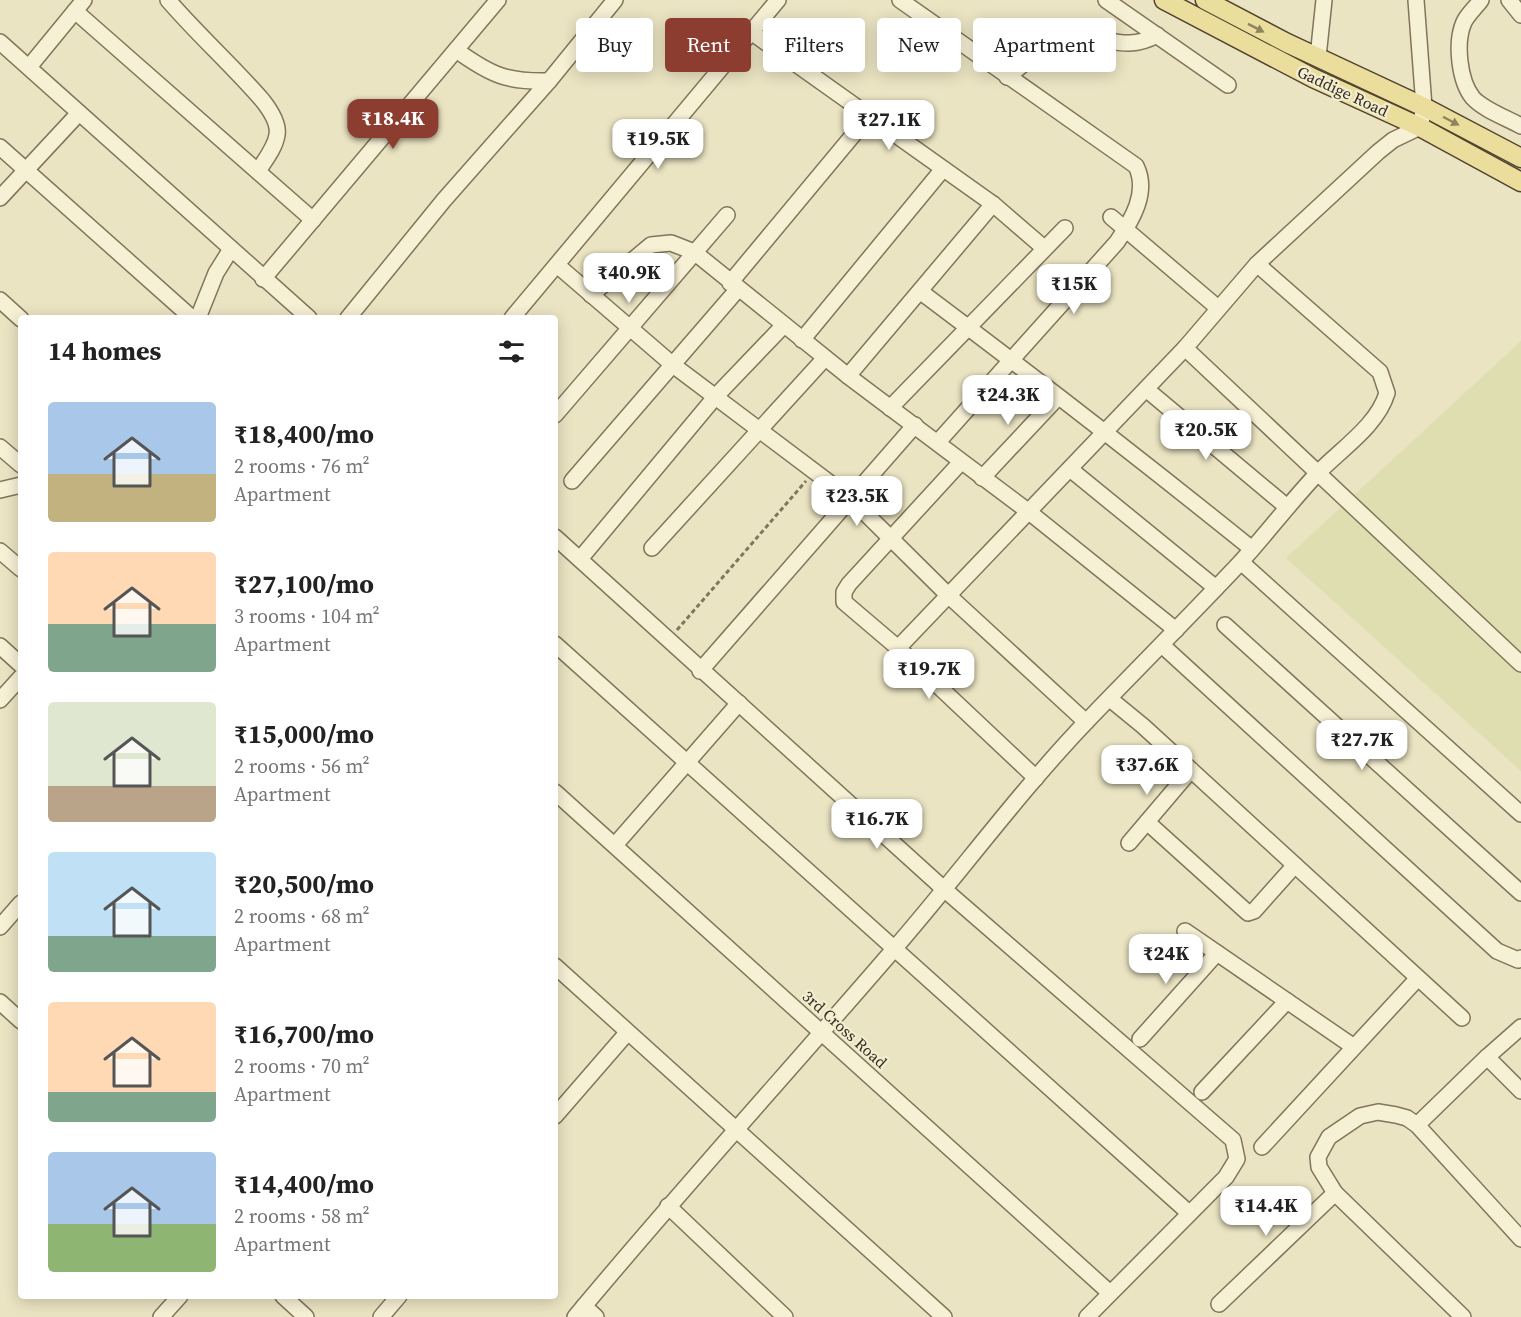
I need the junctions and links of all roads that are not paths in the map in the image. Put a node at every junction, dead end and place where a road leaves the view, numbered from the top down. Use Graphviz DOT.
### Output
graph roads {
  1 [pos="168,0"];
  2 [pos="498,0"];
  3 [pos="615,0"];
  4 [pos="778,0"];
  5 [pos="900,0"];
  6 [pos="1106,0"];
  7 [pos="1164,0"];
  8 [pos="1205,0"];
  9 [pos="1324,0"];
  10 [pos="1416,0"];
  11 [pos="1481,0"];
  12 [pos="1509,0"];
  13 [pos="80,5"];
  14 [pos="1521,15"];
  15 [pos="751,32"];
  16 [pos="1158,35"];
  17 [pos="0,42"];
  18 [pos="456,50"];
  19 [pos="1318,57"];
  20 [pos="28,67"];
  21 [pos="718,72"];
  22 [pos="1008,77"];
  23 [pos="549,81"];
  24 [pos="1228,85"];
  25 [pos="1424,106"];
  26 [pos="79,113"];
  27 [pos="869,116"];
  28 [pos="1521,126"];
  29 [pos="1420,127"];
  30 [pos="0,147"];
  31 [pos="1521,158"];
  32 [pos="943,169"];
  33 [pos="25,170"];
  34 [pos="258,171"];
  35 [pos="1521,182"];
  36 [pos="0,198"];
  37 [pos="993,204"];
  38 [pos="727,215"];
  39 [pos="1110,217"];
  40 [pos="314,220"];
  41 [pos="1065,228"];
  42 [pos="1125,230"];
  43 [pos="1044,248"];
  44 [pos="231,249"];
  45 [pos="694,252"];
  46 [pos="1257,264"];
  47 [pos="556,265"];
  48 [pos="263,279"];
  49 [pos="734,286"];
  50 [pos="921,292"];
  51 [pos="591,295"];
  52 [pos="0,300"];
  53 [pos="1218,308"];
  54 [pos="189,315"];
  55 [pos="199,315"];
  56 [pos="305,315"];
  57 [pos="350,315"];
  58 [pos="514,315"];
  59 [pos="18,316"];
  60 [pos="784,325"];
  61 [pos="969,328"];
  62 [pos="630,329"];
  63 [pos="802,339"];
  64 [pos="1185,348"];
  65 [pos="825,358"];
  66 [pos="1012,360"];
  67 [pos="673,364"];
  68 [pos="848,376"];
  69 [pos="1146,389"];
  70 [pos="716,396"];
  71 [pos="1058,397"];
  72 [pos="890,408"];
  73 [pos="558,412"];
  74 [pos="915,425"];
  75 [pos="760,430"];
  76 [pos="1106,431"];
  77 [pos="938,442"];
  78 [pos="0,447"];
  79 [pos="18,462"];
  80 [pos="961,462"];
  81 [pos="1070,469"];
  82 [pos="1319,472"];
  83 [pos="982,478"];
  84 [pos="572,481"];
  85 [pos="18,486"];
  86 [pos="0,490"];
  87 [pos="851,499"];
  88 [pos="1287,507"];
  89 [pos="1029,512"];
  90 [pos="893,537"];
  91 [pos="558,540"];
  92 [pos="652,548"];
  93 [pos="1252,549"];
  94 [pos="0,551"];
  95 [pos="580,559"];
  96 [pos="1241,562"];
  97 [pos="18,566"];
  98 [pos="1216,588"];
  99 [pos="948,595"];
  100 [pos="1225,625"];
  101 [pos="1176,630"];
  102 [pos="0,646"];
  103 [pos="1162,646"];
  104 [pos="558,647"];
  105 [pos="898,648"];
  106 [pos="18,663"];
  107 [pos="1521,664"];
  108 [pos="700,670"];
  109 [pos="18,680"];
  110 [pos="1110,699"];
  111 [pos="0,700"];
  112 [pos="739,703"];
  113 [pos="1086,722"];
  114 [pos="687,763"];
  115 [pos="1191,770"];
  116 [pos="1036,778"];
  117 [pos="558,795"];
  118 [pos="1521,813"];
  119 [pos="1147,822"];
  120 [pos="1128,843"];
  121 [pos="615,845"];
  122 [pos="1295,866"];
  123 [pos="945,890"];
  124 [pos="1521,893"];
  125 [pos="18,906"];
  126 [pos="0,927"];
  127 [pos="1185,930"];
  128 [pos="895,948"];
  129 [pos="1217,953"];
  130 [pos="1521,958"];
  131 [pos="558,970"];
  132 [pos="1418,978"];
  133 [pos="1287,1001"];
  134 [pos="0,1002"];
  135 [pos="1462,1018"];
  136 [pos="18,1019"];
  137 [pos="1521,1027"];
  138 [pos="627,1033"];
  139 [pos="822,1033"];
  140 [pos="1140,1039"];
  141 [pos="1354,1047"];
  142 [pos="1487,1057"];
  143 [pos="1521,1091"];
  144 [pos="1202,1092"];
  145 [pos="558,1113"];
  146 [pos="1417,1125"];
  147 [pos="736,1131"];
  148 [pos="1262,1147"];
  149 [pos="1335,1193"];
  150 [pos="668,1206"];
  151 [pos="1189,1213"];
  152 [pos="1521,1239"];
  153 [pos="1110,1293"];
  154 [pos="177,1299"];
  155 [pos="286,1299"];
  156 [pos="396,1299"];
  157 [pos="1220,1304"];
  158 [pos="580,1312"];
  159 [pos="161,1317"];
  160 [pos="306,1317"];
  161 [pos="381,1317"];
  162 [pos="597,1317"];
  163 [pos="785,1317"];
  164 [pos="944,1317"];
  165 [pos="1088,1317"];
  166 [pos="1463,1317"];
  1 -- 34 [label="street"];
  2 -- 18 [label="street"];
  3 -- 23 [label="street"];
  4 -- 15 [label="street"];
  5 -- 22 [label="street"];
  6 -- 16 [label="street"];
  7 -- 29 [label="main road, Gaddige Road"];
  8 -- 19 [label="main road, Gaddige Road, one-way"];
  9 -- 19 [label="street"];
  10 -- 25 [label="street"];
  11 -- 28 [label="street"];
  12 -- 14 [label="street"];
  13 -- 20 [label="street"];
  13 -- 34 [label="street"];
  15 -- 27 [label="street"];
  16 -- 22 [label="street"];
  16 -- 24 [label="street"];
  17 -- 20 [label="street"];
  18 -- 23 [label="street"];
  18 -- 40 [label="street"];
  19 -- 25 [label="main road, Gaddige Road"];
  20 -- 26 [label="street"];
  21 -- 47 [label="street"];
  22 -- 42 [label="street"];
  23 -- 57 [label="street"];
  25 -- 29 [label="street"];
  25 -- 31 [label="main road, Gaddige Road, one-way"];
  26 -- 33 [label="street"];
  26 -- 44 [label="street"];
  27 -- 32 [label="street"];
  27 -- 49 [label="street"];
  29 -- 35 [label="main road, Gaddige Road"];
  29 -- 46 [label="street"];
  30 -- 33 [label="street"];
  32 -- 37 [label="street"];
  32 -- 63 [label="street"];
  33 -- 36 [label="street"];
  33 -- 54 [label="street"];
  34 -- 40 [label="street"];
  37 -- 43 [label="street"];
  37 -- 50 [label="street"];
  38 -- 45 [label="street"];
  39 -- 42 [label="street"];
  40 -- 48 [label="street"];
  41 -- 43 [label="street"];
  42 -- 53 [label="street"];
  42 -- 66 [label="street"];
  43 -- 61 [label="street"];
  44 -- 48 [label="street"];
  44 -- 55 [label="street"];
  45 -- 49 [label="street"];
  45 -- 51 [label="street"];
  45 -- 62 [label="street"];
  46 -- 53 [label="street"];
  46 -- 82 [label="street"];
  47 -- 51 [label="street"];
  47 -- 58 [label="street"];
  48 -- 56 [label="street"];
  49 -- 60 [label="street"];
  49 -- 67 [label="street"];
  50 -- 61 [label="street"];
  50 -- 68 [label="street"];
  51 -- 62 [label="street"];
  52 -- 59 [label="street"];
  53 -- 64 [label="street"];
  60 -- 63 [label="street"];
  60 -- 70 [label="street"];
  61 -- 66 [label="street"];
  61 -- 72 [label="street"];
  62 -- 67 [label="street"];
  62 -- 73 [label="street"];
  63 -- 65 [label="street"];
  64 -- 69 [label="street"];
  64 -- 82 [label="street"];
  65 -- 68 [label="street"];
  65 -- 75 [label="street"];
  66 -- 71 [label="street"];
  66 -- 77 [label="street"];
  67 -- 70 [label="street"];
  67 -- 84 [label="street"];
  68 -- 72 [label="street"];
  69 -- 76 [label="street"];
  69 -- 88 [label="street"];
  70 -- 75 [label="street"];
  70 -- 95 [label="street"];
  71 -- 76 [label="street"];
  71 -- 83 [label="street"];
  72 -- 74 [label="street"];
  74 -- 77 [label="street"];
  74 -- 87 [label="street"];
  75 -- 87 [label="street"];
  75 -- 92 [label="street"];
  76 -- 81 [label="street"];
  76 -- 93 [label="street"];
  77 -- 80 [label="street"];
  78 -- 79 [label="street"];
  80 -- 83 [label="street"];
  80 -- 90 [label="street"];
  81 -- 89 [label="street"];
  81 -- 98 [label="street"];
  82 -- 88 [label="street"];
  82 -- 107 [label="street"];
  83 -- 89 [label="street"];
  85 -- 86 [label="street"];
  87 -- 90 [label="street"];
  87 -- 108 [label="street"];
  88 -- 93 [label="street"];
  89 -- 99 [label="street"];
  89 -- 101 [label="street"];
  90 -- 99 [label="street"];
  90 -- 105 [label="street"];
  91 -- 95 [label="street"];
  93 -- 96 [label="street"];
  94 -- 97 [label="street"];
  95 -- 108 [label="street"];
  96 -- 98 [label="street"];
  96 -- 118 [label="street"];
  98 -- 101 [label="street"];
  99 -- 105 [label="street"];
  99 -- 113 [label="street"];
  100 -- 124 [label="street"];
  101 -- 103 [label="street"];
  102 -- 106 [label="street"];
  103 -- 110 [label="street"];
  103 -- 130 [label="street"];
  104 -- 114 [label="street"];
  105 -- 116 [label="street"];
  108 -- 112 [label="street"];
  109 -- 111 [label="street"];
  110 -- 113 [label="street"];
  110 -- 115 [label="street"];
  112 -- 114 [label="street"];
  112 -- 123 [label="street"];
  113 -- 116 [label="street"];
  114 -- 121 [label="street"];
  114 -- 128 [label="street"];
  115 -- 119 [label="street"];
  115 -- 122 [label="street"];
  116 -- 123 [label="street"];
  117 -- 121 [label="street, 3rd Cross Road"];
  119 -- 120 [label="street"];
  119 -- 122 [label="street"];
  121 -- 139 [label="street, 3rd Cross Road"];
  122 -- 132 [label="street"];
  123 -- 128 [label="street"];
  123 -- 151 [label="street"];
  125 -- 126 [label="street"];
  127 -- 129 [label="street"];
  128 -- 139 [label="street"];
  128 -- 151 [label="street"];
  129 -- 133 [label="street"];
  129 -- 140 [label="street"];
  131 -- 138 [label="street"];
  132 -- 135 [label="street"];
  132 -- 141 [label="street"];
  133 -- 141 [label="street"];
  133 -- 144 [label="street"];
  134 -- 136 [label="street"];
  137 -- 142 [label="street"];
  138 -- 145 [label="street"];
  138 -- 147 [label="street"];
  139 -- 147 [label="street"];
  139 -- 153 [label="street, 3rd Cross Road"];
  141 -- 148 [label="street"];
  142 -- 143 [label="street"];
  142 -- 146 [label="street"];
  146 -- 149 [label="street"];
  146 -- 152 [label="street"];
  147 -- 150 [label="street"];
  147 -- 164 [label="street"];
  149 -- 157 [label="street"];
  149 -- 166 [label="street"];
  150 -- 158 [label="street"];
  150 -- 163 [label="street"];
  151 -- 153 [label="street"];
  153 -- 165 [label="street"];
  154 -- 159 [label="street"];
  155 -- 160 [label="street"];
  156 -- 161 [label="street"];
  158 -- 162 [label="street"];
}
